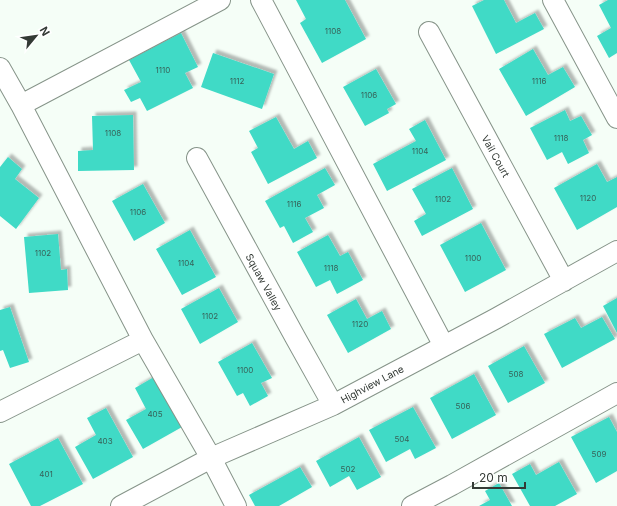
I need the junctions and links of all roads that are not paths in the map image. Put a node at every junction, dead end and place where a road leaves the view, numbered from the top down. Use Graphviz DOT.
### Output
graph roads {
  1 [pos="220,0"];
  2 [pos="261,0"];
  3 [pos="553,0"];
  4 [pos="429,32"];
  5 [pos="0,68"];
  6 [pos="21,105"];
  7 [pos="617,118"];
  8 [pos="197,158"];
  9 [pos="617,251"];
  10 [pos="564,281"];
  11 [pos="143,340"];
  12 [pos="444,346"];
  13 [pos="617,393"];
  14 [pos="333,405"];
  15 [pos="0,412"];
  16 [pos="211,458"];
  17 [pos="122,506"];
  18 [pos="236,506"];
  19 [pos="412,506"];
  1 -- 6 [label="street"];
  2 -- 12 [label="street"];
  3 -- 7 [label="street"];
  4 -- 10 [label="street, Vail Court"];
  5 -- 6 [label="street"];
  6 -- 11 [label="street"];
  8 -- 14 [label="street, Squaw Valley"];
  9 -- 10 [label="street, Highview Lane"];
  10 -- 12 [label="street, Highview Lane"];
  11 -- 15 [label="street"];
  11 -- 16 [label="street"];
  12 -- 14 [label="street, Highview Lane"];
  13 -- 19 [label="street"];
  14 -- 16 [label="street, Highview Lane"];
  16 -- 17 [label="street, Highview Lane"];
  16 -- 18 [label="street"];
}
